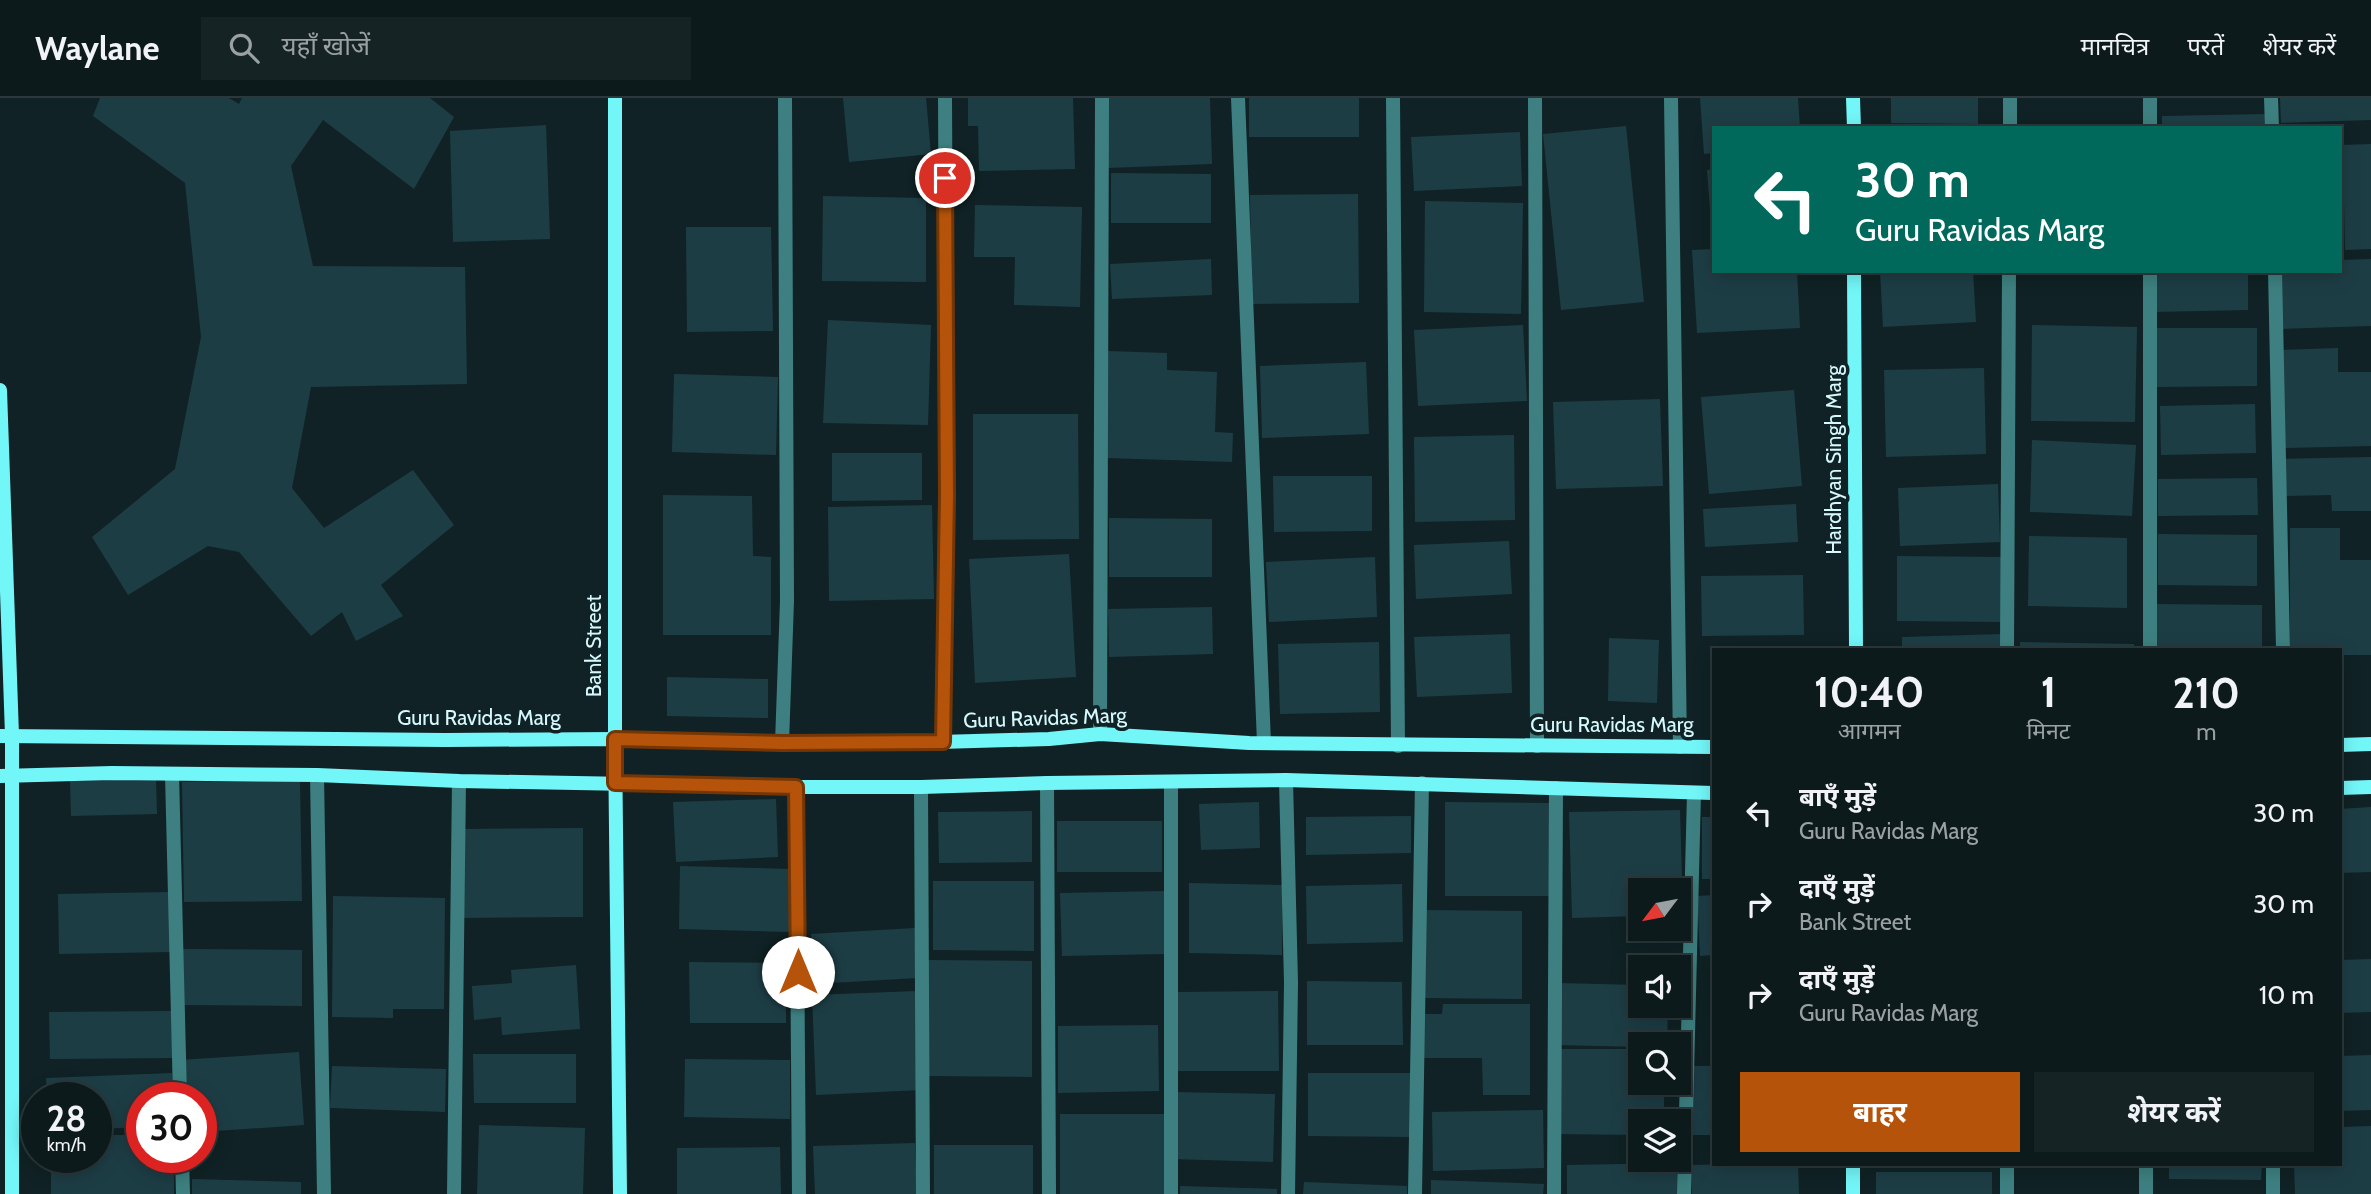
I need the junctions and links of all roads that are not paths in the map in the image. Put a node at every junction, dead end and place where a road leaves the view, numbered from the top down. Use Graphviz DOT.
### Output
graph roads {
  1 [pos="615,98"];
  2 [pos="785,98"];
  3 [pos="945,98"];
  4 [pos="1102,98"];
  5 [pos="1238,98"];
  6 [pos="1392,98"];
  7 [pos="1535,98"];
  8 [pos="1671,98"];
  9 [pos="1853,98"];
  10 [pos="2010,98"];
  11 [pos="2150,98"];
  12 [pos="2271,98"];
  13 [pos="1854,126"];
  14 [pos="2010,126"];
  15 [pos="2150,126"];
  16 [pos="2272,126"];
  17 [pos="1854,273"];
  18 [pos="2009,273"];
  19 [pos="2150,273"];
  20 [pos="2275,273"];
  21 [pos="0,390"];
  22 [pos="1856,648"];
  23 [pos="2007,648"];
  24 [pos="2150,648"];
  25 [pos="2283,648"];
  26 [pos="1100,734"];
  27 [pos="6,735"];
  28 [pos="615,739"];
  29 [pos="943,742"];
  30 [pos="782,743"];
  31 [pos="1264,743"];
  32 [pos="2371,744"];
  33 [pos="2342,745"];
  34 [pos="1398,746"];
  35 [pos="1537,746"];
  36 [pos="1680,747"];
  37 [pos="1712,747"];
  38 [pos="172,774"];
  39 [pos="317,775"];
  40 [pos="6,776"];
  41 [pos="1286,780"];
  42 [pos="459,781"];
  43 [pos="1171,782"];
  44 [pos="615,783"];
  45 [pos="1047,783"];
  46 [pos="1422,783"];
  47 [pos="796,787"];
  48 [pos="921,787"];
  49 [pos="2371,787"];
  50 [pos="1556,788"];
  51 [pos="2342,788"];
  52 [pos="1694,793"];
  53 [pos="1712,793"];
  54 [pos="180,1082"];
  55 [pos="1853,1166"];
  56 [pos="2007,1166"];
  57 [pos="2146,1166"];
  58 [pos="2273,1166"];
  59 [pos="182,1173"];
  60 [pos="12,1194"];
  61 [pos="183,1194"];
  62 [pos="324,1194"];
  63 [pos="454,1194"];
  64 [pos="620,1194"];
  65 [pos="799,1194"];
  66 [pos="923,1194"];
  67 [pos="1049,1194"];
  68 [pos="1171,1194"];
  69 [pos="1288,1194"];
  70 [pos="1415,1194"];
  71 [pos="1553,1194"];
  72 [pos="1685,1194"];
  73 [pos="1853,1194"];
  74 [pos="2007,1194"];
  75 [pos="2146,1194"];
  76 [pos="2273,1194"];
  1 -- 28 [label="street, Bank Street"];
  2 -- 30 [label="street"];
  3 -- 29 [label="street"];
  4 -- 26 [label="street"];
  5 -- 31 [label="street"];
  6 -- 34 [label="street"];
  7 -- 35 [label="street"];
  8 -- 36 [label="street"];
  9 -- 13 [label="street"];
  10 -- 14 [label="street"];
  11 -- 15 [label="street"];
  12 -- 16 [label="street"];
  17 -- 22 [label="street, Hardhyan Singh Marg"];
  18 -- 23 [label="street"];
  19 -- 24 [label="street"];
  20 -- 25 [label="street"];
  21 -- 27 [label="street"];
  26 -- 29 [label="street, Guru Ravidas Marg"];
  26 -- 31 [label="street, Guru Ravidas Marg"];
  27 -- 28 [label="street, Guru Ravidas Marg"];
  27 -- 40 [label="street"];
  28 -- 30 [label="street, Guru Ravidas Marg"];
  28 -- 44 [label="street, Bank Street"];
  29 -- 30 [label="street, Guru Ravidas Marg"];
  31 -- 34 [label="street, Guru Ravidas Marg"];
  32 -- 33 [label="street"];
  34 -- 35 [label="street, Guru Ravidas Marg"];
  35 -- 36 [label="street, Guru Ravidas Marg"];
  36 -- 37 [label="street, Guru Ravidas Marg"];
  38 -- 39 [label="street"];
  38 -- 40 [label="street"];
  38 -- 54 [label="street"];
  39 -- 42 [label="street"];
  39 -- 62 [label="street"];
  40 -- 60 [label="street"];
  41 -- 43 [label="street"];
  41 -- 46 [label="street"];
  41 -- 69 [label="street"];
  42 -- 44 [label="street"];
  42 -- 63 [label="street"];
  43 -- 45 [label="street"];
  43 -- 68 [label="street"];
  44 -- 47 [label="street"];
  44 -- 64 [label="street, Bank Street"];
  45 -- 48 [label="street"];
  45 -- 67 [label="street"];
  46 -- 50 [label="street"];
  46 -- 70 [label="street"];
  47 -- 48 [label="street"];
  47 -- 65 [label="street"];
  48 -- 66 [label="street"];
  49 -- 51 [label="street"];
  50 -- 52 [label="street"];
  50 -- 71 [label="street"];
  52 -- 53 [label="street"];
  52 -- 72 [label="street"];
  55 -- 73 [label="street"];
  56 -- 74 [label="street"];
  57 -- 75 [label="street"];
  58 -- 76 [label="street"];
  59 -- 61 [label="street"];
}
